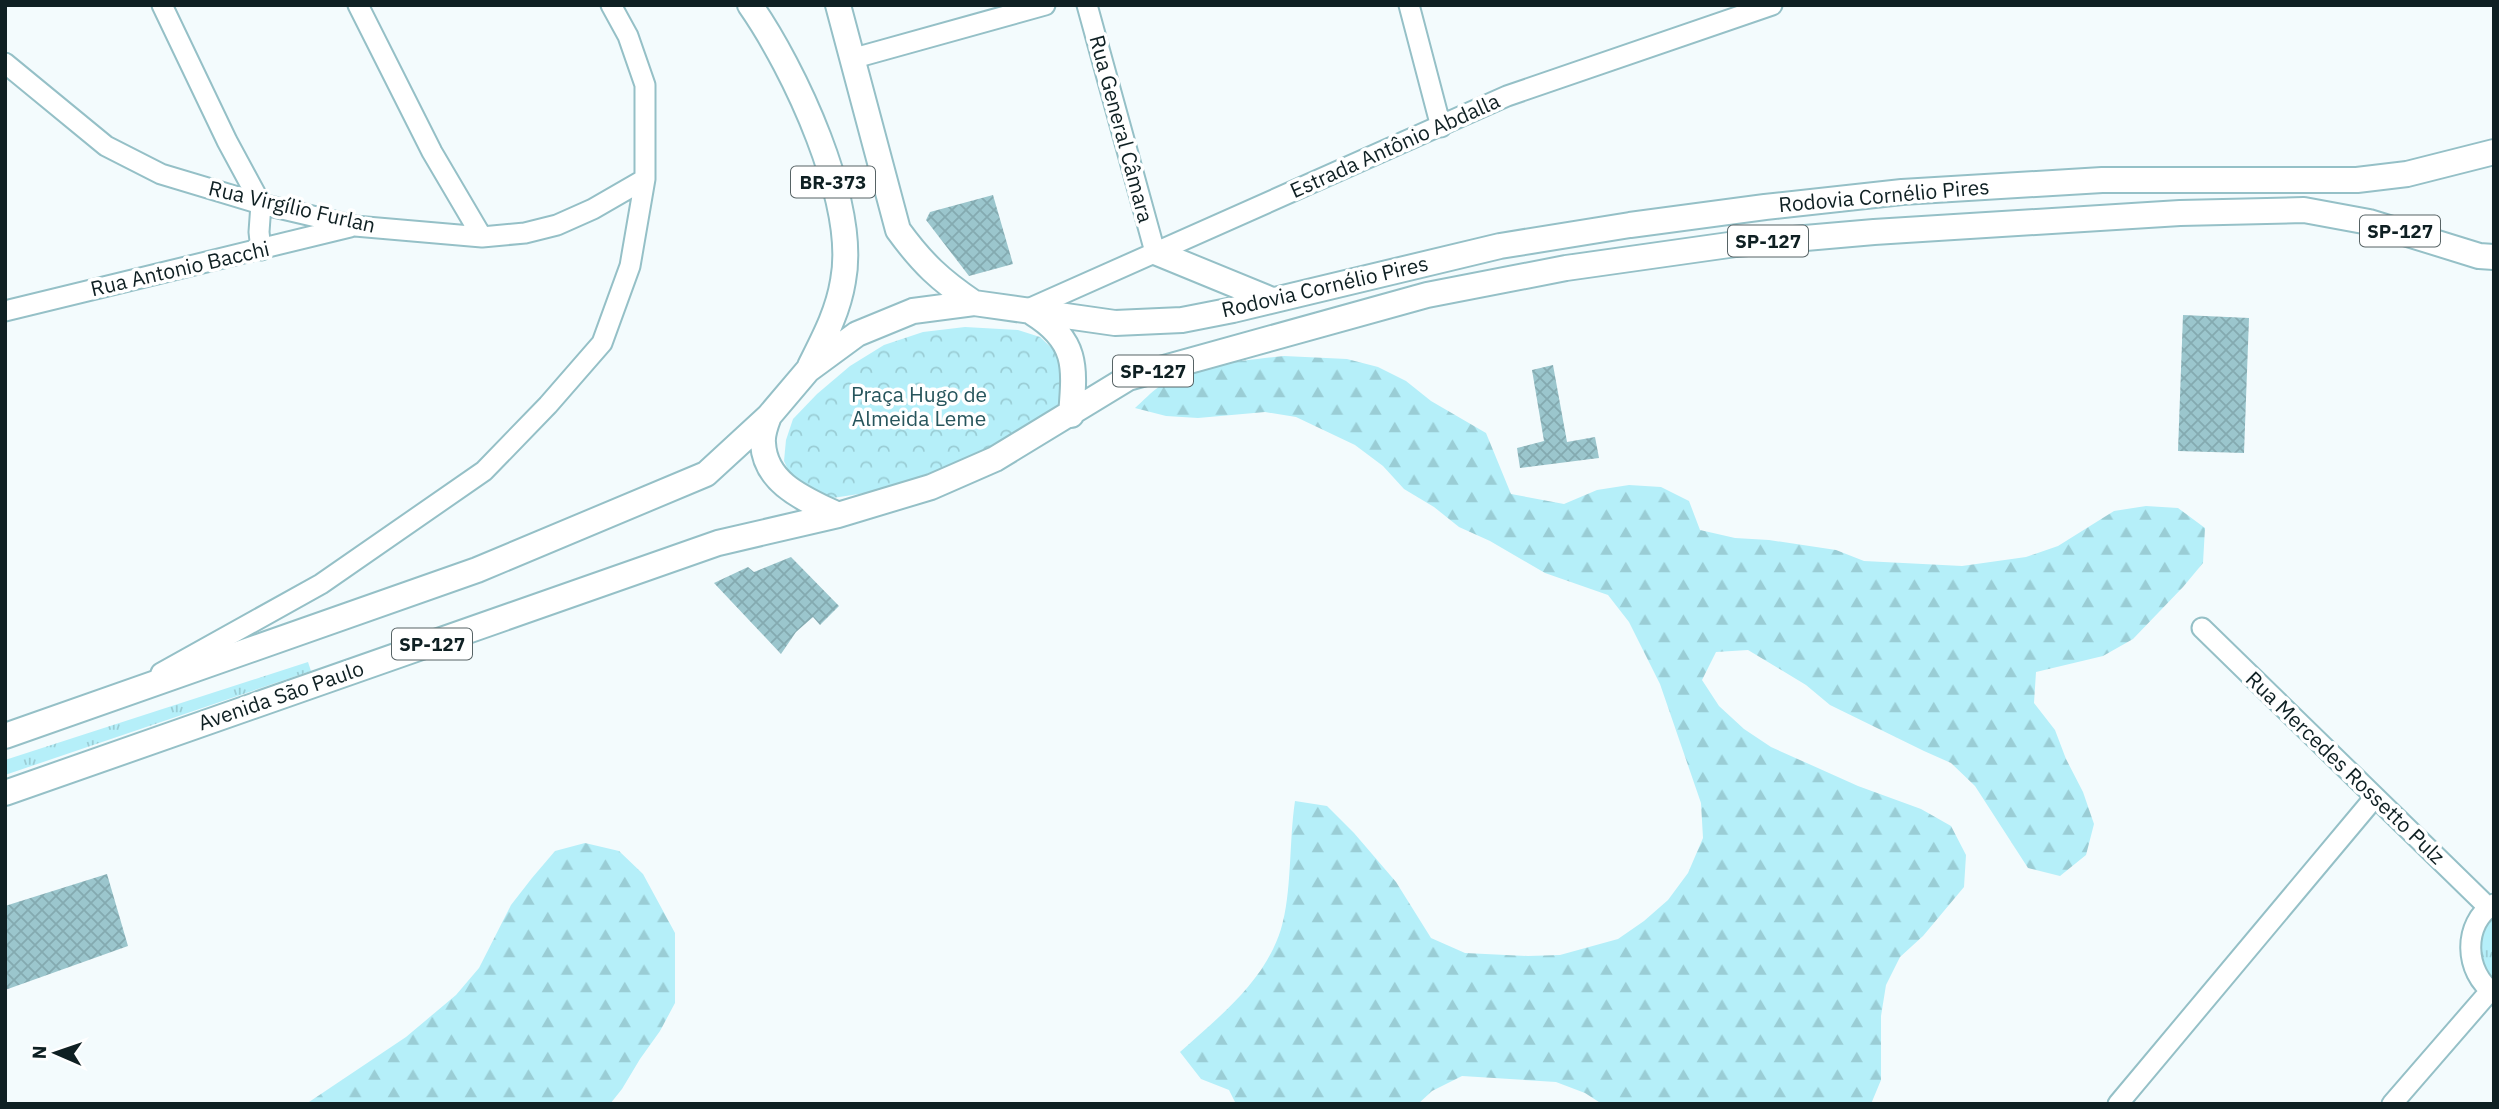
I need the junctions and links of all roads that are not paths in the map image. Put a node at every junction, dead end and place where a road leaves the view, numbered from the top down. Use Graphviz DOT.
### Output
graph roads {
  1 [pos="162,5"];
  2 [pos="358,5"];
  3 [pos="611,5"];
  4 [pos="750,5"];
  5 [pos="838,5"];
  6 [pos="1045,5"];
  7 [pos="1087,5"];
  8 [pos="1409,5"];
  9 [pos="1760,7"];
  10 [pos="851,59"];
  11 [pos="5,63"];
  12 [pos="1441,127"];
  13 [pos="2494,152"];
  14 [pos="645,180"];
  15 [pos="261,204"];
  16 [pos="355,226"];
  17 [pos="482,237"];
  18 [pos="261,250"];
  19 [pos="1155,252"];
  20 [pos="2494,257"];
  21 [pos="1272,300"];
  22 [pos="974,303"];
  23 [pos="5,311"];
  24 [pos="1029,311"];
  25 [pos="808,370"];
  26 [pos="1071,415"];
  27 [pos="769,416"];
  28 [pos="838,515"];
  29 [pos="2202,628"];
  30 [pos="118,697"];
  31 [pos="5,736"];
  32 [pos="5,793"];
  33 [pos="2375,797"];
  34 [pos="2491,906"];
  35 [pos="2492,992"];
  36 [pos="2118,1104"];
  37 [pos="2392,1104"];
  1 -- 15 [label="street"];
  2 -- 17 [label="street"];
  3 -- 14 [label="street"];
  4 -- 25 [label="main road, BR-373"];
  5 -- 10 [label="main road, BR-373"];
  6 -- 10 [label="street"];
  7 -- 19 [label="street, Rua General Câmara"];
  8 -- 12 [label="street"];
  9 -- 12 [label="street, Estrada Antônio Abdalla"];
  10 -- 22 [label="main road, BR-373"];
  11 -- 15 [label="street, Rua Virgílio Furlan"];
  12 -- 19 [label="street, Estrada Antônio Abdalla"];
  13 -- 21 [label="main road, Rodovia Cornélio Pires / SP-127"];
  14 -- 17 [label="street, Rua Virgílio Furlan"];
  14 -- 30 [label="street"];
  15 -- 16 [label="street, Rua Virgílio Furlan"];
  15 -- 18 [label="street"];
  16 -- 17 [label="street, Rua Virgílio Furlan"];
  16 -- 18 [label="street, Rua Antonio Bacchi"];
  18 -- 23 [label="street, Rua Antonio Bacchi"];
  19 -- 21 [label="main road"];
  19 -- 24 [label="street, Estrada Antônio Abdalla"];
  20 -- 26 [label="main road, Rodovia Cornélio Pires / SP-127"];
  21 -- 24 [label="main road, Rodovia Cornélio Pires / SP-127"];
  22 -- 24 [label="main road, SP-127"];
  22 -- 25 [label="main road, SP-127"];
  24 -- 26 [label="main road"];
  25 -- 27 [label="main road, SP-127"];
  26 -- 28 [label="main road, SP-127"];
  27 -- 28 [label="main road"];
  27 -- 30 [label="main road, SP-127"];
  28 -- 32 [label="main road, Avenida São Paulo / SP-127"];
  29 -- 33 [label="street, Rua Mercedes Rossetto Pulz"];
  30 -- 31 [label="main road, SP-127"];
  33 -- 34 [label="street, Rua Mercedes Rossetto Pulz"];
  33 -- 36 [label="street"];
  34 -- 35 [label="street"];
  35 -- 37 [label="street"];
}
